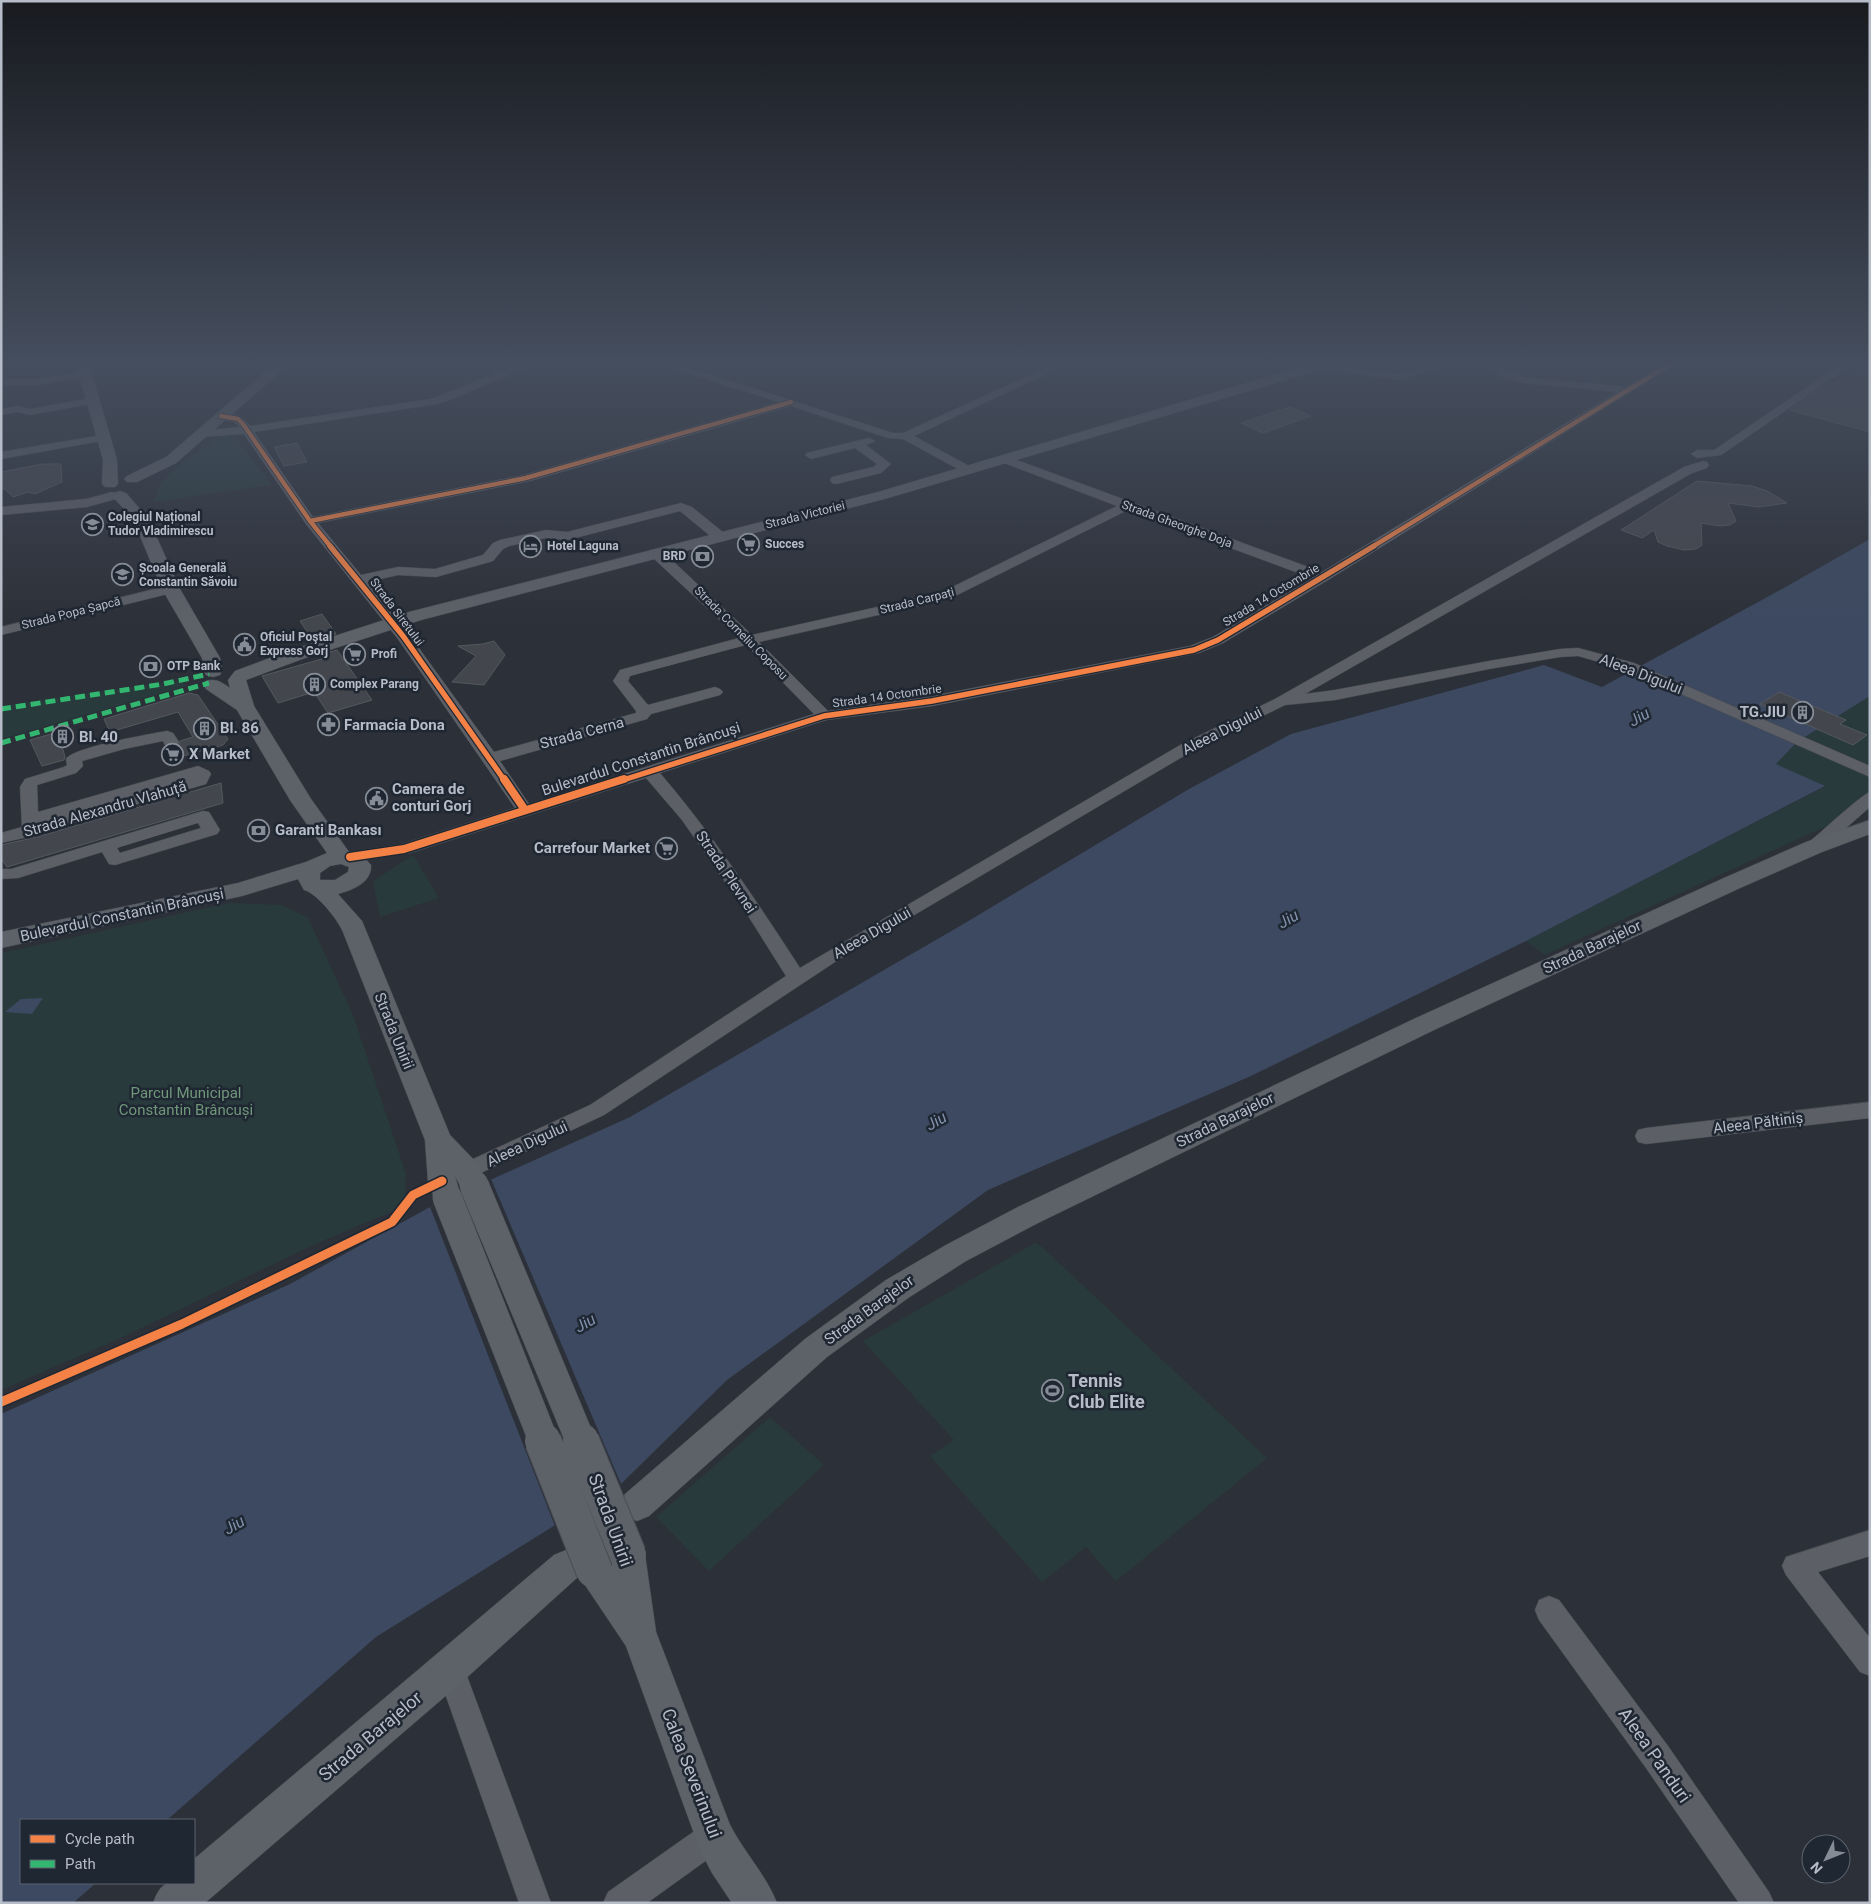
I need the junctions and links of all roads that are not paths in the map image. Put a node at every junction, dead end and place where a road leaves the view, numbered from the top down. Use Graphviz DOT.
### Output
graph roads {
  1 [pos="41,449"];
  2 [pos="106,449"];
  3 [pos="183,449"];
  4 [pos="260,449"];
  5 [pos="628,449"];
  6 [pos="837,449"];
  7 [pos="864,449"];
  8 [pos="928,449"];
  9 [pos="1037,449"];
  10 [pos="1532,449"];
  11 [pos="1727,449"];
  12 [pos="811,455"];
  13 [pos="1,456"];
  14 [pos="1717,456"];
  15 [pos="1003,459"];
  16 [pos="110,460"];
  17 [pos="1692,462"];
  18 [pos="967,470"];
  19 [pos="836,480"];
  20 [pos="136,485"];
  21 [pos="111,492"];
  22 [pos="57,506"];
  23 [pos="1127,506"];
  24 [pos="1,511"];
  25 [pos="140,518"];
  26 [pos="310,521"];
  27 [pos="719,536"];
  28 [pos="656,553"];
  29 [pos="1323,577"];
  30 [pos="359,580"];
  31 [pos="171,589"];
  32 [pos="392,624"];
  33 [pos="1,631"];
  34 [pos="750,640"];
  35 [pos="1629,666"];
  36 [pos="226,672"];
  37 [pos="715,692"];
  38 [pos="1280,702"];
  39 [pos="644,712"];
  40 [pos="824,716"];
  41 [pos="171,742"];
  42 [pos="490,758"];
  43 [pos="649,772"];
  44 [pos="1870,772"];
  45 [pos="1870,798"];
  46 [pos="525,810"];
  47 [pos="31,825"];
  48 [pos="1870,826"];
  49 [pos="1,838"];
  50 [pos="107,844"];
  51 [pos="1814,847"];
  52 [pos="334,871"];
  53 [pos="1,874"];
  54 [pos="350,921"];
  55 [pos="1,940"];
  56 [pos="797,978"];
  57 [pos="1870,1110"];
  58 [pos="1646,1136"];
  59 [pos="463,1184"];
  60 [pos="637,1505"];
  61 [pos="1870,1543"];
  62 [pos="580,1569"];
  63 [pos="1549,1610"];
  64 [pos="640,1636"];
  65 [pos="1870,1662"];
  66 [pos="450,1668"];
  67 [pos="714,1836"];
  68 [pos="173,1903"];
  69 [pos="535,1903"];
  70 [pos="619,1903"];
  71 [pos="757,1903"];
  72 [pos="1758,1903"];
  1 -- 13 [label="street"];
  2 -- 16 [label="main road"];
  3 -- 20 [label="main road"];
  4 -- 26 [label="street, Strada Siretului"];
  5 -- 26 [label="street"];
  6 -- 12 [label="street"];
  7 -- 19 [label="street"];
  8 -- 18 [label="street"];
  9 -- 15 [label="main road, Strada Victoriei"];
  10 -- 29 [label="street, Strada 14 Octombrie"];
  11 -- 14 [label="street"];
  14 -- 17 [label="street"];
  14 -- 17 [label="street, Aleea Digului"];
  15 -- 18 [label="main road, Strada Victoriei"];
  15 -- 23 [label="street, Strada Gheorghe Doja"];
  16 -- 20 [label="main road"];
  16 -- 21 [label="main road"];
  17 -- 38 [label="street, Aleea Digului"];
  18 -- 27 [label="main road, Strada Victoriei"];
  20 -- 21 [label="main road"];
  20 -- 25 [label="main road, Strada Unirii"];
  21 -- 22 [label="street"];
  21 -- 25 [label="main road, Strada Unirii"];
  22 -- 24 [label="street"];
  23 -- 29 [label="street, Strada Gheorghe Doja"];
  23 -- 34 [label="street, Strada Carpați"];
  25 -- 31 [label="main road, Strada Unirii"];
  26 -- 30 [label="street, Strada Siretului"];
  27 -- 28 [label="main road, Strada Victoriei"];
  27 -- 30 [label="street"];
  28 -- 32 [label="main road, Strada Victoriei"];
  28 -- 34 [label="street, Strada Corneliu Coposu"];
  29 -- 40 [label="street, Strada 14 Octombrie"];
  30 -- 32 [label="street, Strada Siretului"];
  31 -- 33 [label="street, Strada Popa Șapcă"];
  31 -- 36 [label="main road, Strada Unirii"];
  32 -- 36 [label="main road, Strada Victoriei"];
  32 -- 42 [label="street, Strada Siretului"];
  34 -- 39 [label="street, Strada Cerna"];
  34 -- 40 [label="street, Strada Corneliu Coposu"];
  35 -- 38 [label="street, Aleea Digului"];
  35 -- 44 [label="street, Aleea Digului"];
  36 -- 52 [label="main road, Strada Unirii"];
  37 -- 39 [label="street"];
  38 -- 56 [label="street, Aleea Digului"];
  39 -- 42 [label="street, Strada Cerna"];
  40 -- 43 [label="street, Bulevardul Constantin Brâncuși"];
  41 -- 47 [label="street"];
  42 -- 46 [label="street, Strada Siretului"];
  43 -- 46 [label="street, Bulevardul Constantin Brâncuși"];
  43 -- 56 [label="street, Strada Plevnei"];
  45 -- 51 [label="street"];
  46 -- 52 [label="street, Bulevardul Constantin Brâncuși"];
  47 -- 47 [label="street, Strada Alexandru Vlahuță"];
  47 -- 49 [label="street, Strada Alexandru Vlahuță"];
  48 -- 51 [label="main road, Strada Barajelor"];
  50 -- 50 [label="street"];
  50 -- 53 [label="street"];
  51 -- 60 [label="main road, Strada Barajelor"];
  52 -- 54 [label="main road, Strada Unirii"];
  52 -- 54 [label="main road, Strada Unirii"];
  52 -- 55 [label="main road, Bulevardul Constantin Brâncuși"];
  54 -- 59 [label="main road, Strada Unirii"];
  56 -- 59 [label="street, Aleea Digului"];
  57 -- 58 [label="street, Aleea Păltiniș"];
  59 -- 62 [label="main road, Strada Unirii, bridge"];
  59 -- 64 [label="main road, Strada Unirii, bridge"];
  61 -- 65 [label="street"];
  62 -- 64 [label="main road, Strada Unirii"];
  62 -- 66 [label="main road, Strada Barajelor"];
  63 -- 72 [label="street, Aleea Panduri"];
  64 -- 67 [label="main road, Calea Severinului"];
  66 -- 68 [label="main road, Strada Barajelor"];
  66 -- 69 [label="street"];
  67 -- 70 [label="street"];
  67 -- 71 [label="main road, Calea Severinului"];
}
